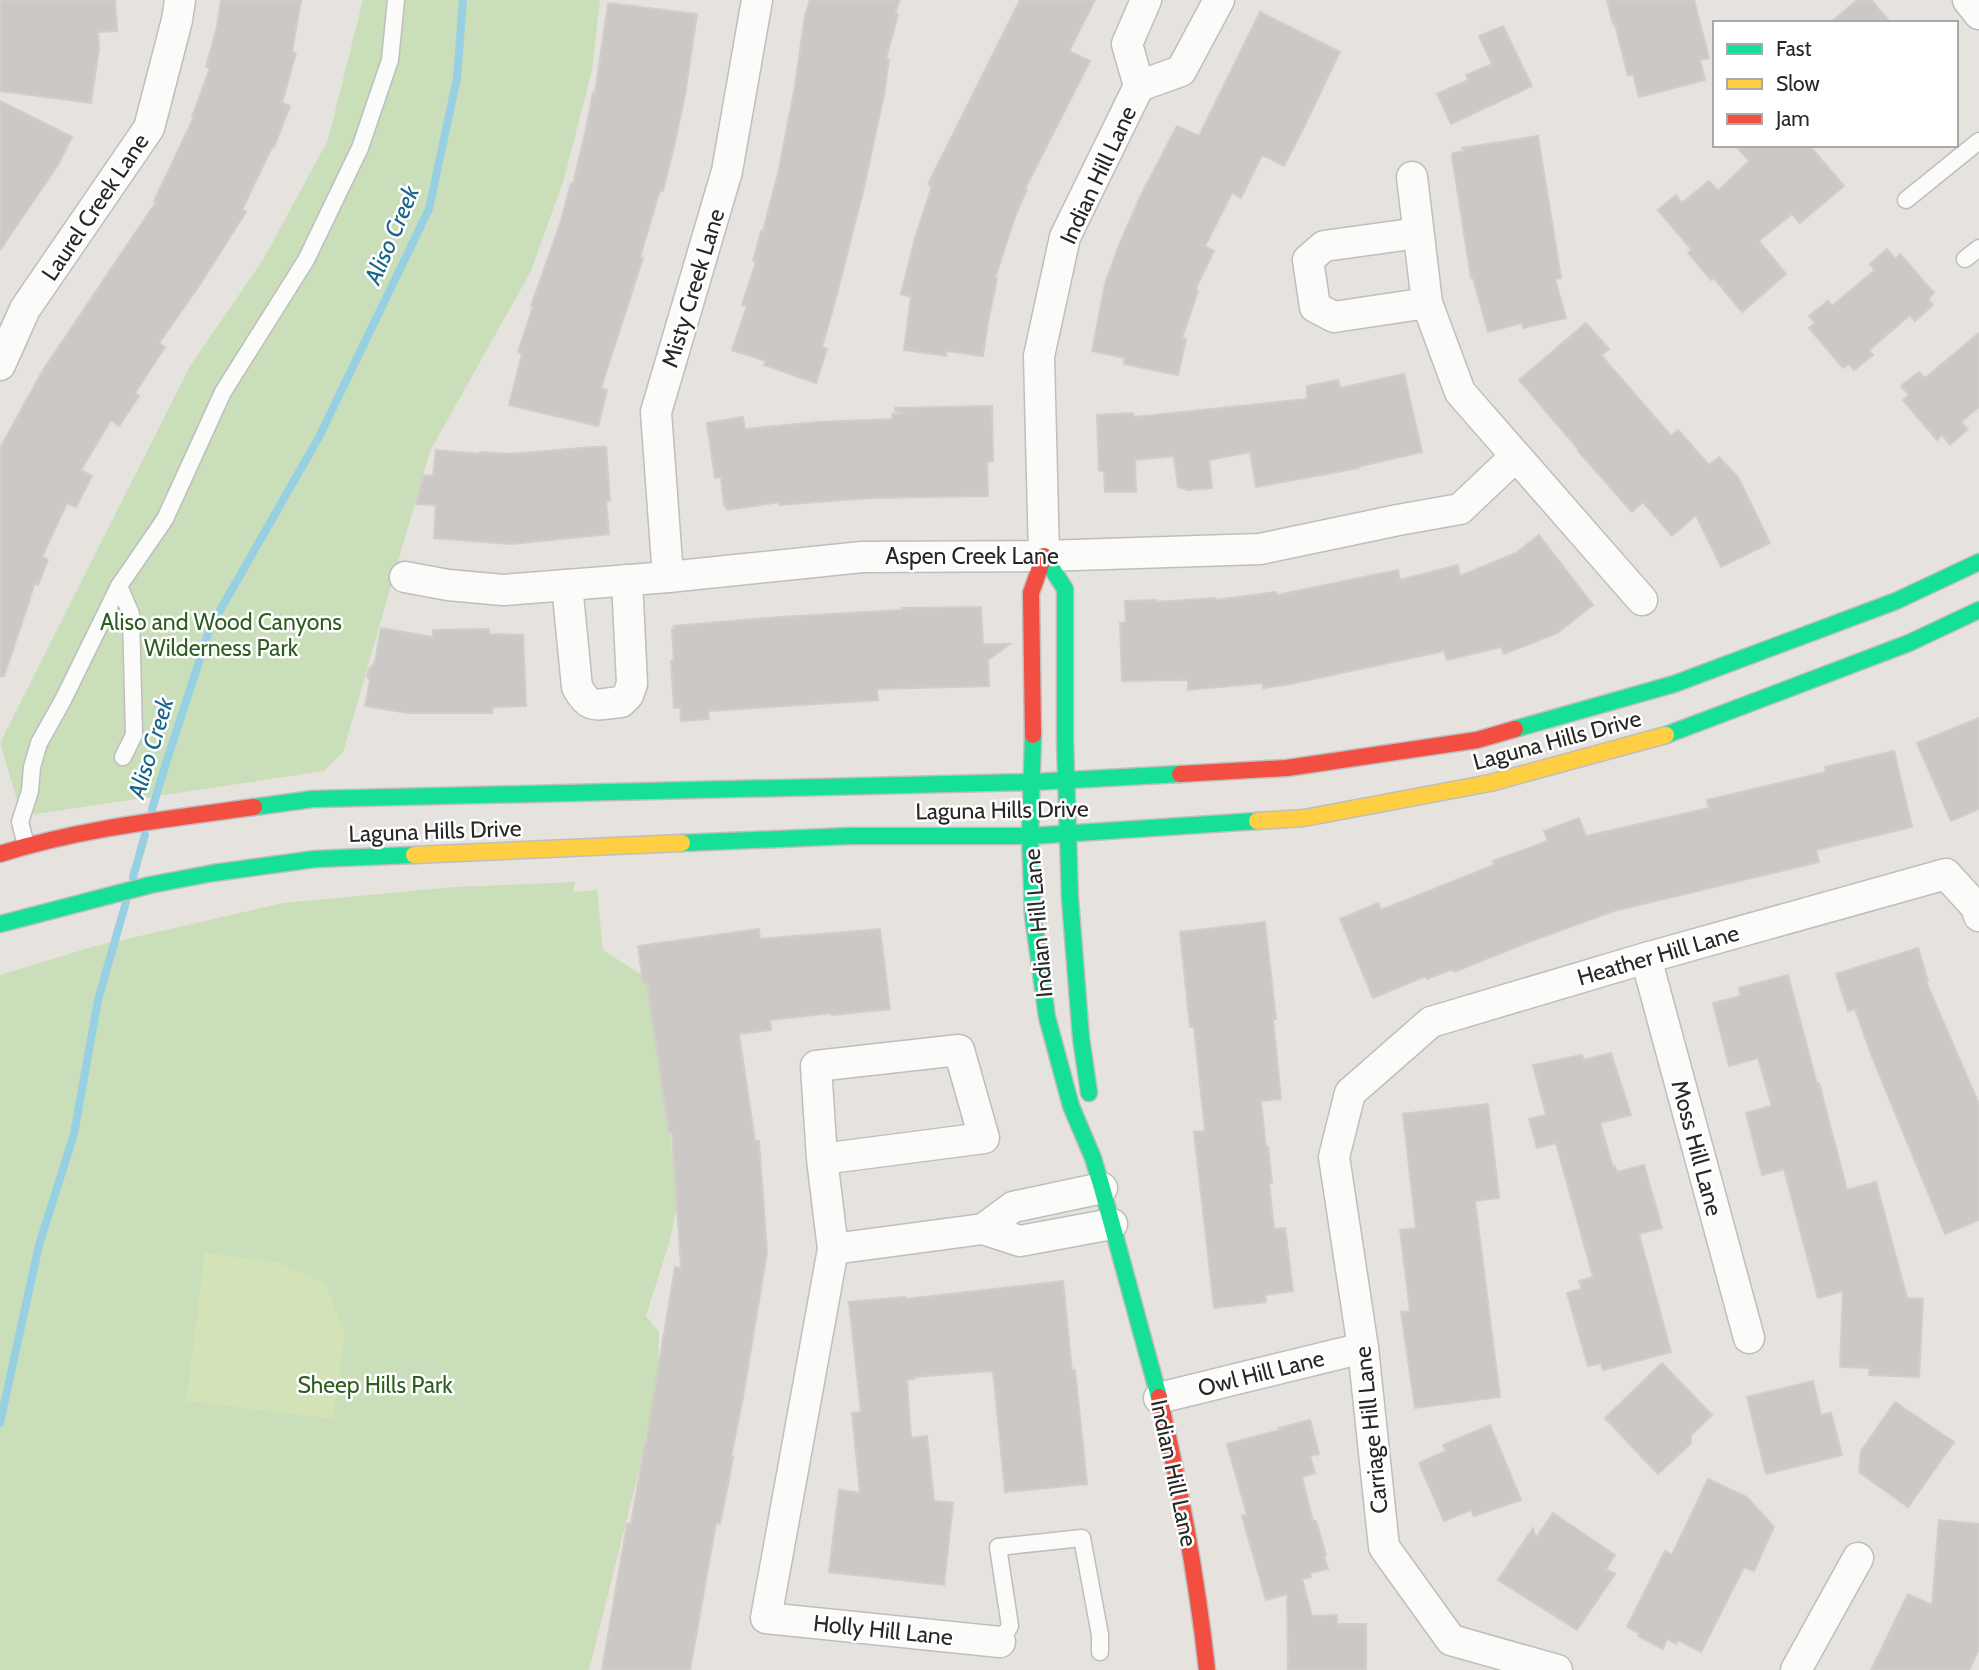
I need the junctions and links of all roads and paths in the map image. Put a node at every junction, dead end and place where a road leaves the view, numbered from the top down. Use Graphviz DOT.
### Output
graph roads {
  1 [pos="180,0"];
  2 [pos="396,0"];
  3 [pos="757,0"];
  4 [pos="1146,0"];
  5 [pos="1219,0"];
  6 [pos="1968,0"];
  7 [pos="1979,14"];
  8 [pos="1139,86"];
  9 [pos="1979,141"];
  10 [pos="1412,177"];
  11 [pos="1906,200"];
  12 [pos="1418,233"];
  13 [pos="1979,248"];
  14 [pos="1965,259"];
  15 [pos="1427,303"];
  16 [pos="0,365"];
  17 [pos="1516,456"];
  18 [pos="1044,556"];
  19 [pos="1979,562"];
  20 [pos="405,577"];
  21 [pos="668,577"];
  22 [pos="627,580"];
  23 [pos="567,585"];
  24 [pos="118,586"];
  25 [pos="1643,600"];
  26 [pos="1979,610"];
  27 [pos="123,757"];
  28 [pos="1068,780"];
  29 [pos="1033,782"];
  30 [pos="1069,833"];
  31 [pos="1030,836"];
  32 [pos="34,843"];
  33 [pos="0,854"];
  34 [pos="1977,911"];
  35 [pos="5,923"];
  36 [pos="1646,958"];
  37 [pos="1350,1093"];
  38 [pos="1093,1158"];
  39 [pos="822,1159"];
  40 [pos="1102,1188"];
  41 [pos="1112,1224"];
  42 [pos="983,1229"];
  43 [pos="832,1249"];
  44 [pos="1749,1338"];
  45 [pos="1363,1348"];
  46 [pos="1158,1398"];
  47 [pos="1858,1558"];
  48 [pos="1000,1642"];
  49 [pos="1100,1652"];
  50 [pos="1207,1670"];
  51 [pos="1557,1670"];
  52 [pos="1796,1670"];
  1 -- 16 [label="street, Laurel Creek Lane"];
  2 -- 24 [label="lane"];
  3 -- 21 [label="street, Misty Creek Lane"];
  4 -- 8 [label="street, Indian Hill Lane"];
  5 -- 8 [label="street, Indian Hill Lane"];
  6 -- 7 [label="street"];
  8 -- 18 [label="street, Indian Hill Lane"];
  9 -- 11 [label="lane"];
  10 -- 12 [label="street"];
  12 -- 15 [label="street"];
  12 -- 15 [label="street"];
  13 -- 14 [label="lane"];
  15 -- 17 [label="street"];
  17 -- 18 [label="street, Aspen Creek Lane"];
  17 -- 25 [label="street"];
  18 -- 21 [label="street, Aspen Creek Lane"];
  18 -- 28 [label="main road, Indian Hill Lane"];
  18 -- 29 [label="main road, Indian Hill Lane"];
  19 -- 28 [label="main road, Laguna Hills Drive"];
  20 -- 23 [label="street, Aspen Creek Lane"];
  21 -- 22 [label="street, Aspen Creek Lane"];
  22 -- 23 [label="street, Aspen Creek Lane"];
  22 -- 23 [label="street"];
  24 -- 27 [label="lane"];
  24 -- 32 [label="lane"];
  26 -- 30 [label="main road, Laguna Hills Drive"];
  28 -- 29 [label="main road, Laguna Hills Drive"];
  28 -- 30 [label="main road, Indian Hill Lane"];
  29 -- 31 [label="main road, Indian Hill Lane"];
  29 -- 32 [label="main road, Laguna Hills Drive"];
  30 -- 31 [label="main road, Laguna Hills Drive"];
  30 -- 38 [label="main road, Indian Hill Lane"];
  31 -- 35 [label="main road, Laguna Hills Drive"];
  31 -- 38 [label="main road, Indian Hill Lane"];
  32 -- 33 [label="main road, Laguna Hills Drive"];
  34 -- 36 [label="street, Heather Hill Lane"];
  36 -- 37 [label="street, Heather Hill Lane"];
  36 -- 44 [label="street, Moss Hill Lane"];
  37 -- 45 [label="street, Carriage Hill Lane"];
  38 -- 40 [label="main road, Indian Hill Lane"];
  39 -- 39 [label="street"];
  39 -- 43 [label="street"];
  40 -- 41 [label="main road, Indian Hill Lane"];
  40 -- 42 [label="street"];
  41 -- 42 [label="street"];
  41 -- 46 [label="main road, Indian Hill Lane"];
  42 -- 43 [label="street"];
  43 -- 48 [label="street, Holly Hill Lane"];
  45 -- 46 [label="street, Owl Hill Lane"];
  45 -- 51 [label="street, Carriage Hill Lane"];
  46 -- 50 [label="main road, Indian Hill Lane"];
  47 -- 52 [label="street"];
  48 -- 49 [label="lane"];
}
